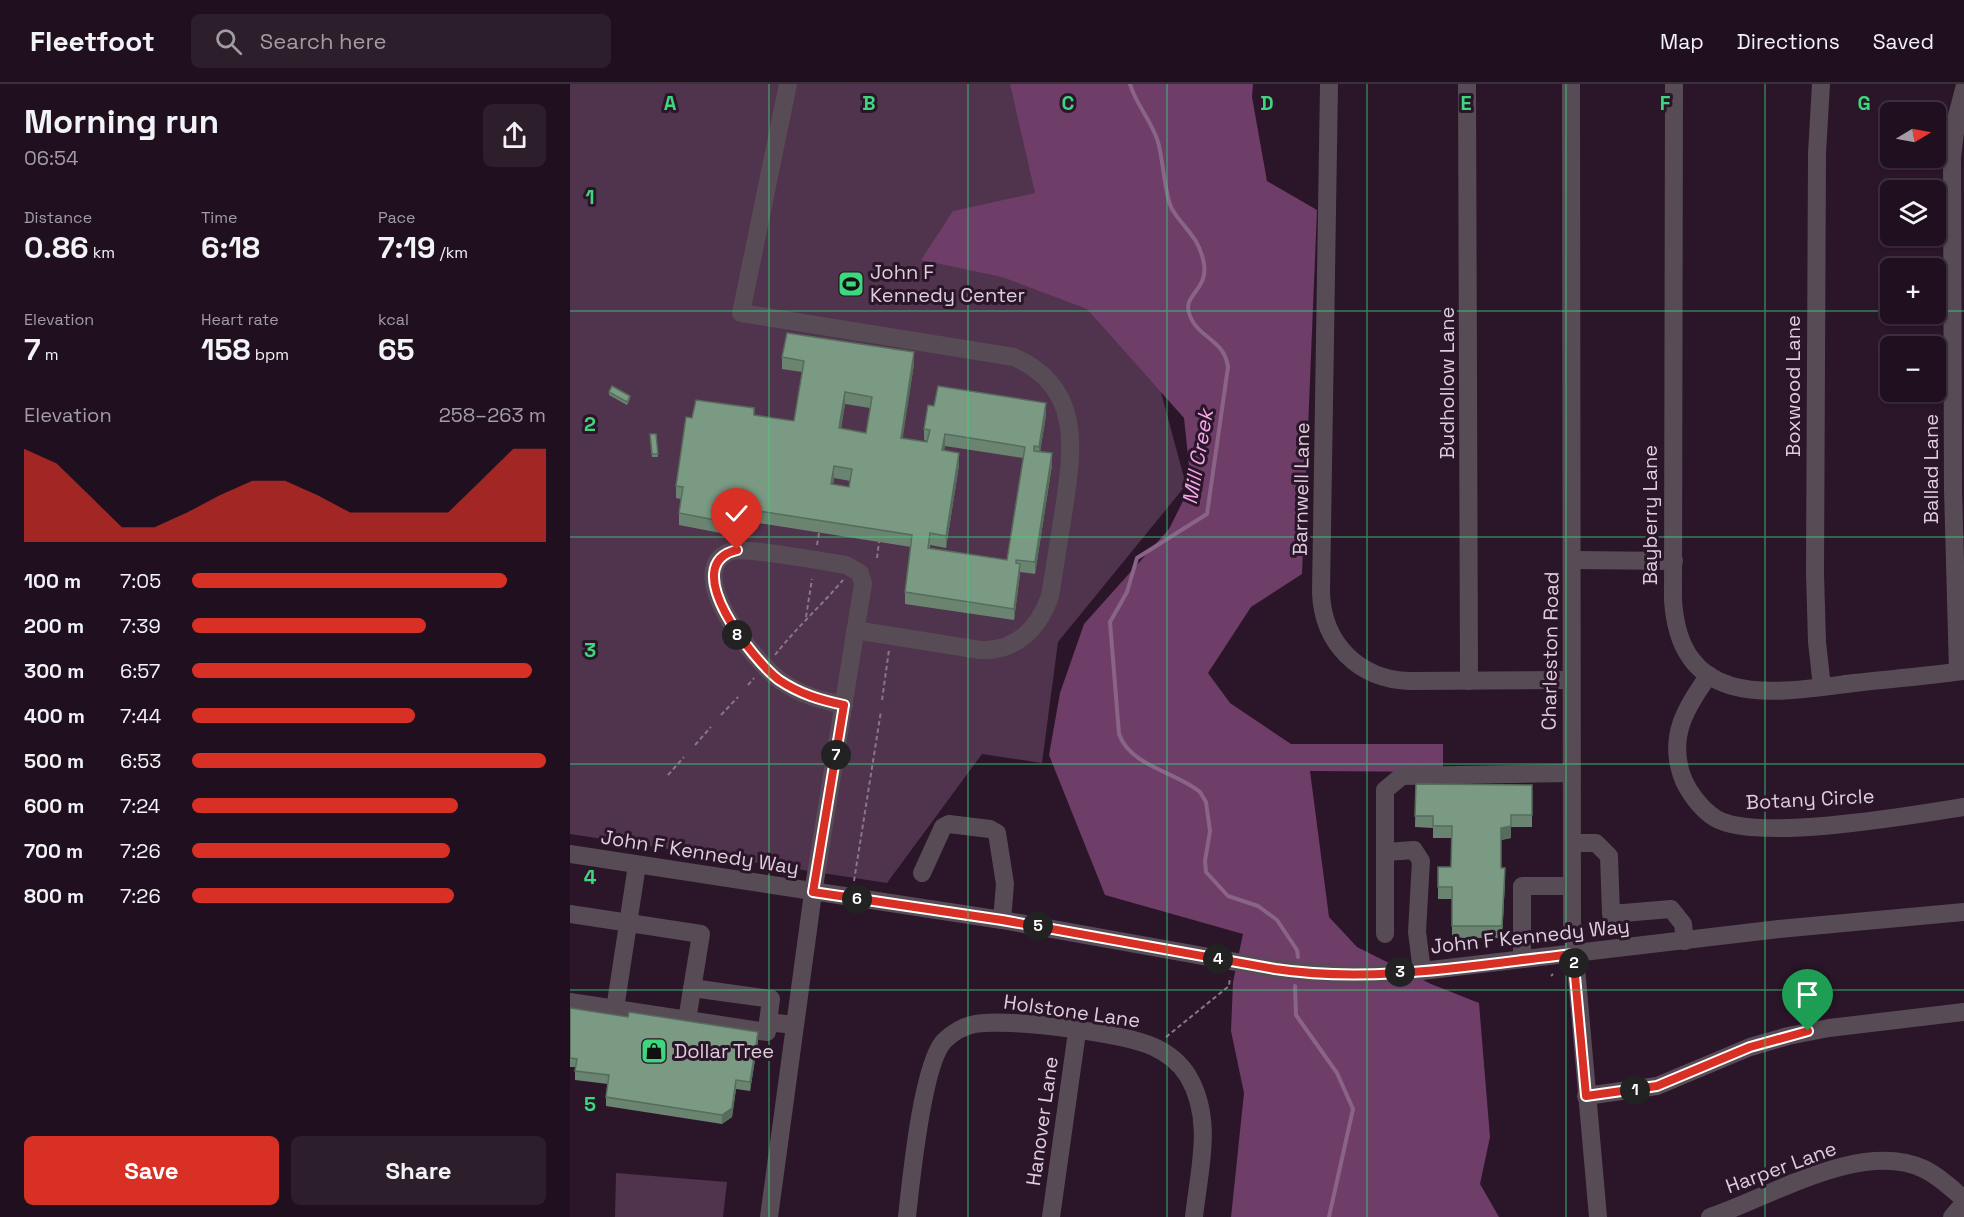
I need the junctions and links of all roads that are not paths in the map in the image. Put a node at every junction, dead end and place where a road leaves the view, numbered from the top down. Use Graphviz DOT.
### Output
graph roads {
  1 [pos="788,84"];
  2 [pos="1329,84"];
  3 [pos="1467,84"];
  4 [pos="1571,84"];
  5 [pos="1674,84"];
  6 [pos="1821,84"];
  7 [pos="1964,88"];
  8 [pos="1959,452"];
  9 [pos="1573,560"];
  10 [pos="1674,561"];
  11 [pos="855,630"];
  12 [pos="1961,671"];
  13 [pos="1709,675"];
  14 [pos="1571,680"];
  15 [pos="1470,681"];
  16 [pos="1822,687"];
  17 [pos="844,705"];
  18 [pos="1572,773"];
  19 [pos="1964,807"];
  20 [pos="1572,843"];
  21 [pos="1385,852"];
  22 [pos="570,854"];
  23 [pos="637,865"];
  24 [pos="922,873"];
  25 [pos="1572,886"];
  26 [pos="813,892"];
  27 [pos="1964,912"];
  28 [pos="570,914"];
  29 [pos="1002,920"];
  30 [pos="628,923"];
  31 [pos="1385,934"];
  32 [pos="1685,941"];
  33 [pos="1573,954"];
  34 [pos="1522,960"];
  35 [pos="1422,971"];
  36 [pos="692,988"];
  37 [pos="570,1002"];
  38 [pos="615,1009"];
  39 [pos="1964,1011"];
  40 [pos="687,1020"];
  41 [pos="768,1022"];
  42 [pos="794,1025"];
  43 [pos="1077,1032"];
  44 [pos="1586,1096"];
  45 [pos="1964,1201"];
  46 [pos="769,1217"];
  47 [pos="907,1217"];
  48 [pos="1051,1217"];
  49 [pos="1194,1217"];
  50 [pos="1598,1217"];
  51 [pos="1710,1217"];
  52 [pos="1952,1217"];
  1 -- 11 [label="street"];
  2 -- 15 [label="street, Barnwell Lane"];
  3 -- 15 [label="street, Budhollow Lane"];
  4 -- 9 [label="street, Charleston Road"];
  5 -- 10 [label="street, Bayberry Lane"];
  6 -- 16 [label="street, Boxwood Lane"];
  7 -- 8 [label="street, Ballad Lane"];
  8 -- 12 [label="street, Ballad Lane"];
  9 -- 10 [label="street"];
  9 -- 14 [label="street, Charleston Road"];
  10 -- 13 [label="street, Bayberry Lane"];
  11 -- 17 [label="street"];
  11 -- 17 [label="street"];
  12 -- 16 [label="street, Bayberry Lane"];
  13 -- 16 [label="street, Bayberry Lane"];
  13 -- 19 [label="street, Botany Circle"];
  14 -- 15 [label="street, Barnwell Lane"];
  14 -- 18 [label="street, Charleston Road"];
  17 -- 26 [label="street"];
  18 -- 20 [label="street, Charleston Road"];
  18 -- 21 [label="street"];
  20 -- 25 [label="street, Charleston Road"];
  20 -- 32 [label="street"];
  21 -- 31 [label="street"];
  21 -- 35 [label="street"];
  22 -- 23 [label="street, John F Kennedy Way"];
  23 -- 26 [label="street, John F Kennedy Way"];
  23 -- 30 [label="street"];
  24 -- 29 [label="street"];
  25 -- 33 [label="street, Charleston Road"];
  25 -- 34 [label="street"];
  26 -- 29 [label="street, John F Kennedy Way"];
  26 -- 42 [label="street"];
  27 -- 32 [label="street, John F Kennedy Way"];
  28 -- 30 [label="street"];
  29 -- 35 [label="street, John F Kennedy Way"];
  30 -- 36 [label="street"];
  30 -- 38 [label="street"];
  32 -- 33 [label="street, John F Kennedy Way"];
  33 -- 34 [label="street, John F Kennedy Way"];
  33 -- 44 [label="street, Charleston Road"];
  34 -- 35 [label="street, John F Kennedy Way"];
  36 -- 40 [label="street"];
  36 -- 41 [label="street"];
  37 -- 38 [label="street"];
  38 -- 40 [label="street"];
  39 -- 44 [label="street"];
  40 -- 41 [label="street"];
  41 -- 42 [label="street"];
  42 -- 46 [label="street"];
  43 -- 47 [label="street, Holstone Lane"];
  43 -- 48 [label="street, Hanover Lane"];
  43 -- 49 [label="street, Holstone Lane"];
  44 -- 50 [label="street, Charleston Road"];
  45 -- 51 [label="street, Harper Lane"];
  45 -- 52 [label="street"];
}
